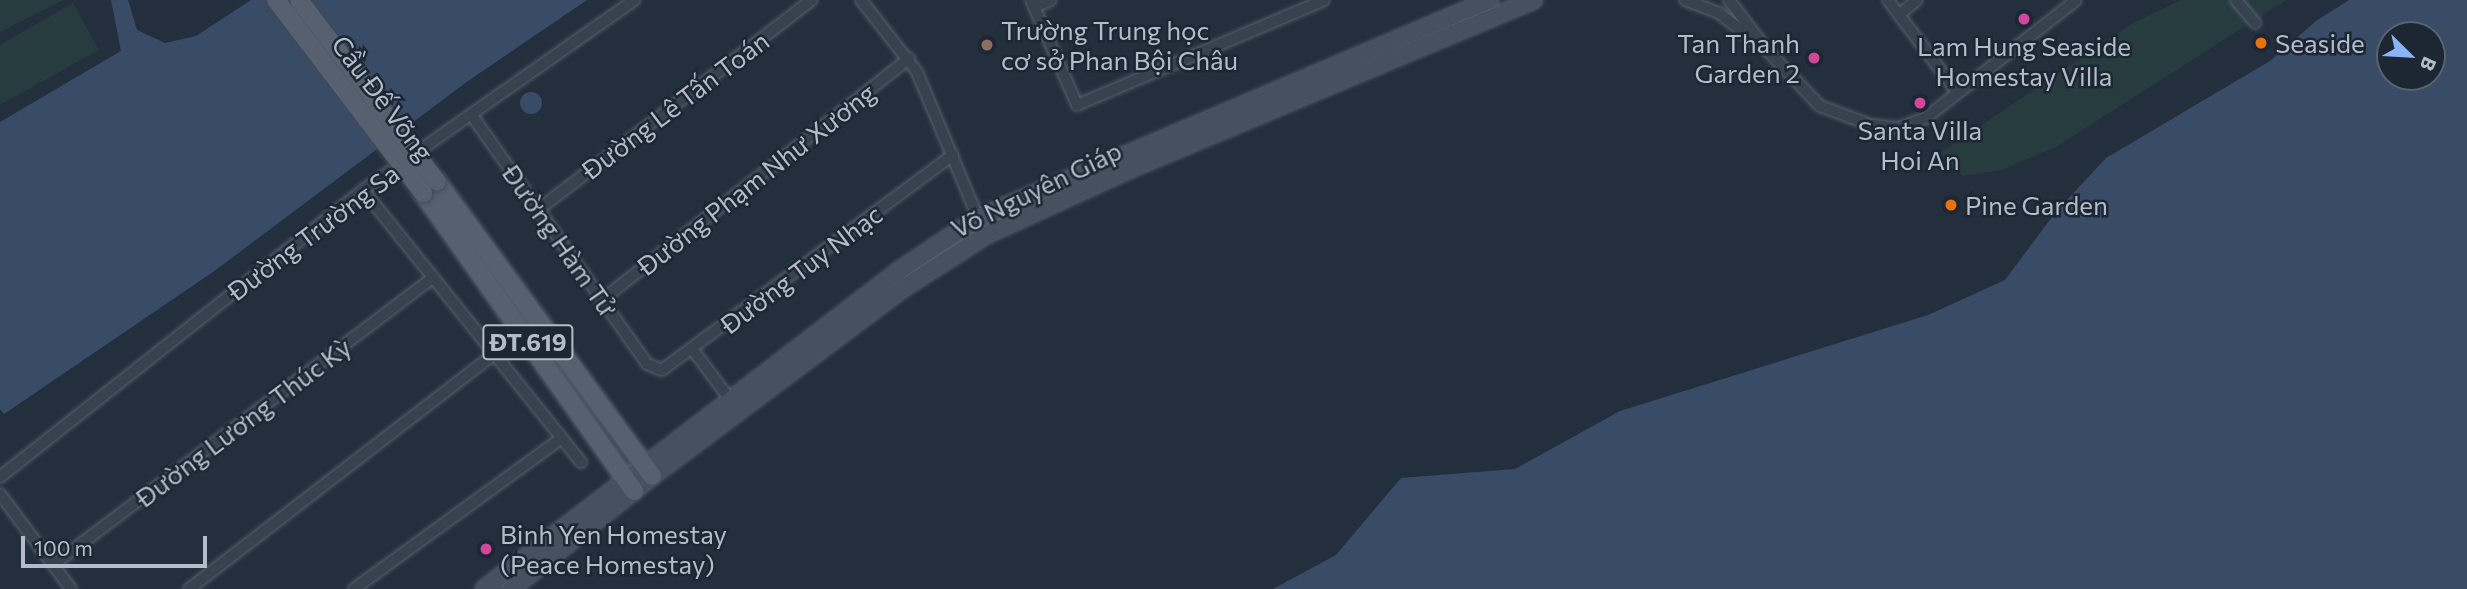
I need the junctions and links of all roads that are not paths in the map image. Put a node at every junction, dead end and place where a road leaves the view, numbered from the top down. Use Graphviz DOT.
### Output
graph roads {
  1 [pos="276,0"];
  2 [pos="299,0"];
  3 [pos="634,0"];
  4 [pos="812,0"];
  5 [pos="861,0"];
  6 [pos="1051,0"];
  7 [pos="1324,0"];
  8 [pos="1490,0"];
  9 [pos="1534,0"];
  10 [pos="1685,0"];
  11 [pos="1729,0"];
  12 [pos="1888,0"];
  13 [pos="1917,0"];
  14 [pos="2076,0"];
  15 [pos="2236,0"];
  16 [pos="1033,4"];
  17 [pos="1899,15"];
  18 [pos="2255,23"];
  19 [pos="1767,50"];
  20 [pos="909,58"];
  21 [pos="1956,92"];
  22 [pos="472,117"];
  23 [pos="953,155"];
  24 [pos="430,188"];
  25 [pos="363,190"];
  26 [pos="538,210"];
  27 [pos="978,218"];
  28 [pos="986,235"];
  29 [pos="433,278"];
  30 [pos="602,300"];
  31 [pos="693,350"];
  32 [pos="494,354"];
  33 [pos="647,363"];
  34 [pos="729,398"];
  35 [pos="562,438"];
  36 [pos="581,462"];
  37 [pos="648,469"];
  38 [pos="0,477"];
  39 [pos="629,484"];
  40 [pos="0,494"];
  41 [pos="562,539"];
  42 [pos="53,565"];
  43 [pos="520,586"];
  44 [pos="71,589"];
  45 [pos="189,589"];
  46 [pos="355,589"];
  47 [pos="484,589"];
  1 -- 24 [label="main road, Cầu Đế Võng / ĐT.619, bridge"];
  2 -- 24 [label="main road, Cầu Đế Võng / ĐT.619, bridge"];
  3 -- 22 [label="street, Đường Trường Sa"];
  4 -- 26 [label="street, Đường Lê Tấn Toán"];
  5 -- 20 [label="street"];
  6 -- 16 [label="street"];
  7 -- 16 [label="street"];
  8 -- 27 [label="main road, Võ Nguyên Giáp"];
  9 -- 28 [label="main road, Võ Nguyên Giáp"];
  10 -- 19 [label="street"];
  11 -- 19 [label="street"];
  12 -- 17 [label="street"];
  13 -- 17 [label="street"];
  14 -- 21 [label="street"];
  15 -- 18 [label="street"];
  17 -- 21 [label="street"];
  19 -- 21 [label="street"];
  20 -- 23 [label="street"];
  20 -- 30 [label="street, Đường Phạm Như Xương"];
  22 -- 25 [label="street, Đường Trường Sa"];
  22 -- 26 [label="street, Đường Hàm Tử"];
  23 -- 27 [label="street"];
  23 -- 31 [label="street, Đường Tuy Nhạc"];
  24 -- 37 [label="main road, ĐT.619"];
  24 -- 39 [label="main road, ĐT.619"];
  25 -- 29 [label="street"];
  25 -- 38 [label="street, Đường Trường Sa"];
  26 -- 30 [label="street, Đường Hàm Tử"];
  27 -- 28 [label="main road"];
  27 -- 34 [label="main road, Võ Nguyên Giáp"];
  28 -- 37 [label="main road, Võ Nguyên Giáp"];
  29 -- 32 [label="street"];
  29 -- 42 [label="street, Đường Lương Thúc Kỳ"];
  30 -- 33 [label="street, Đường Hàm Tử"];
  31 -- 33 [label="street, Đường Tuy Nhạc"];
  31 -- 34 [label="street"];
  32 -- 35 [label="street"];
  32 -- 45 [label="street"];
  34 -- 37 [label="main road, Võ Nguyên Giáp"];
  35 -- 36 [label="street"];
  35 -- 46 [label="street"];
  37 -- 39 [label="main road, Võ Nguyên Giáp"];
  39 -- 41 [label="main road, Võ Nguyên Giáp"];
  40 -- 42 [label="street"];
  41 -- 43 [label="main road, Võ Nguyên Giáp"];
  41 -- 47 [label="main road, Võ Nguyên Giáp"];
  42 -- 44 [label="street"];
}
